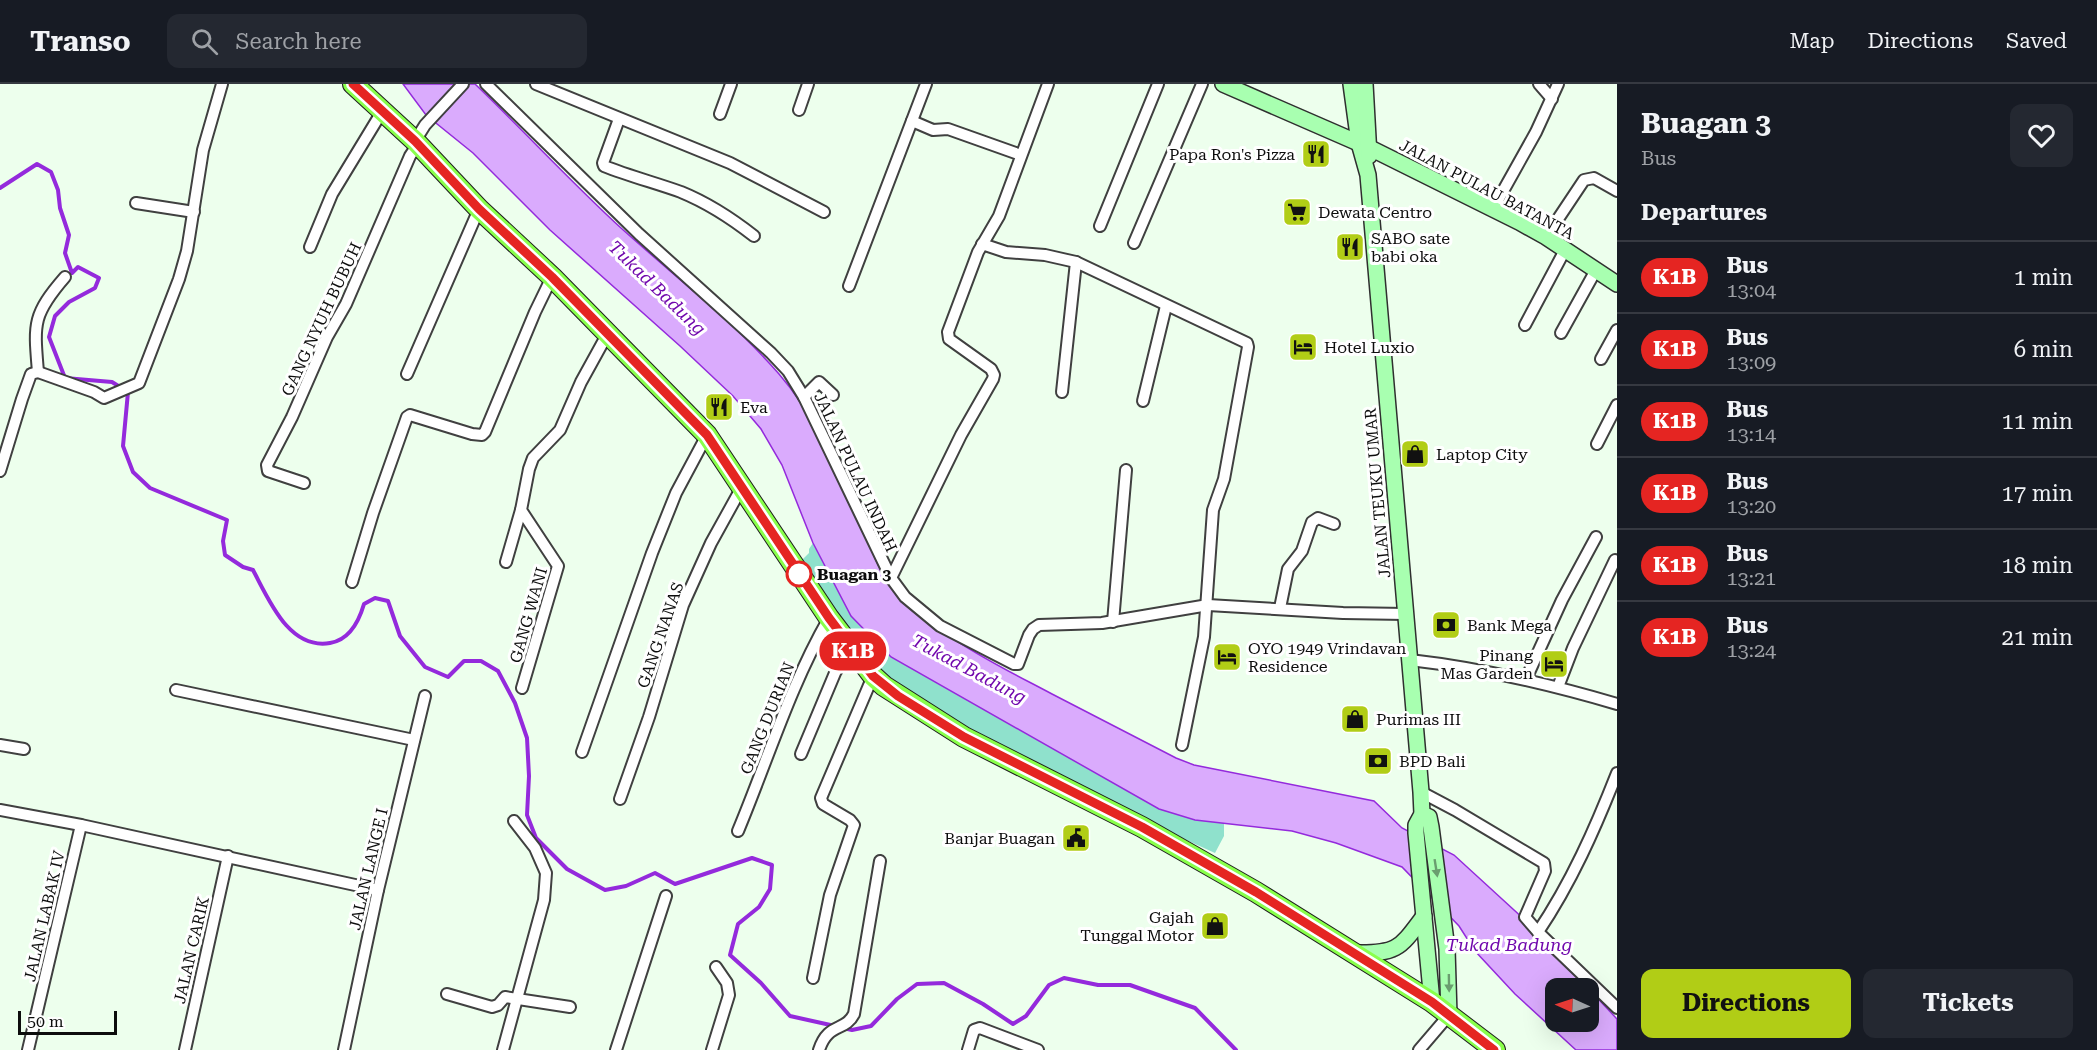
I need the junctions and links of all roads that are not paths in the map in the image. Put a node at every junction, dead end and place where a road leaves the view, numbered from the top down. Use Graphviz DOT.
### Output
graph roads {
  1 [pos="222,84"];
  2 [pos="353,84"];
  3 [pos="463,84"];
  4 [pos="486,84"];
  5 [pos="536,84"];
  6 [pos="731,84"];
  7 [pos="808,84"];
  8 [pos="926,84"];
  9 [pos="1048,84"];
  10 [pos="1158,84"];
  11 [pos="1202,84"];
  12 [pos="1223,84"];
  13 [pos="1362,84"];
  14 [pos="1539,84"];
  15 [pos="1558,84"];
  16 [pos="1552,99"];
  17 [pos="799,110"];
  18 [pos="383,111"];
  19 [pos="720,114"];
  20 [pos="619,118"];
  21 [pos="912,121"];
  22 [pos="419,137"];
  23 [pos="1364,145"];
  24 [pos="1021,155"];
  25 [pos="1617,191"];
  26 [pos="136,203"];
  27 [pos="479,209"];
  28 [pos="1493,209"];
  29 [pos="194,212"];
  30 [pos="824,212"];
  31 [pos="1100,226"];
  32 [pos="754,236"];
  33 [pos="1546,237"];
  34 [pos="1134,243"];
  35 [pos="982,244"];
  36 [pos="310,247"];
  37 [pos="1565,250"];
  38 [pos="1076,262"];
  39 [pos="1596,270"];
  40 [pos="65,277"];
  41 [pos="552,277"];
  42 [pos="1617,284"];
  43 [pos="849,286"];
  44 [pos="1166,306"];
  45 [pos="1525,325"];
  46 [pos="1617,330"];
  47 [pos="608,333"];
  48 [pos="1561,333"];
  49 [pos="1601,359"];
  50 [pos="38,372"];
  51 [pos="407,374"];
  52 [pos="1062,392"];
  53 [pos="833,395"];
  54 [pos="804,397"];
  55 [pos="1143,402"];
  56 [pos="1617,405"];
  57 [pos="707,435"];
  58 [pos="1597,444"];
  59 [pos="1126,470"];
  60 [pos="0,471"];
  61 [pos="304,483"];
  62 [pos="742,487"];
  63 [pos="521,510"];
  64 [pos="1334,524"];
  65 [pos="1596,537"];
  66 [pos="1615,560"];
  67 [pos="506,562"];
  68 [pos="891,578"];
  69 [pos="352,582"];
  70 [pos="1208,605"];
  71 [pos="1280,608"];
  72 [pos="1406,614"];
  73 [pos="829,618"];
  74 [pos="1113,622"];
  75 [pos="850,648"];
  76 [pos="1410,660"];
  77 [pos="873,676"];
  78 [pos="1526,679"];
  79 [pos="1558,687"];
  80 [pos="522,688"];
  81 [pos="176,690"];
  82 [pos="425,696"];
  83 [pos="1617,704"];
  84 [pos="414,740"];
  85 [pos="0,745"];
  86 [pos="1182,745"];
  87 [pos="24,749"];
  88 [pos="582,752"];
  89 [pos="801,754"];
  90 [pos="1617,773"];
  91 [pos="1421,792"];
  92 [pos="620,798"];
  93 [pos="0,810"];
  94 [pos="1422,814"];
  95 [pos="514,821"];
  96 [pos="81,825"];
  97 [pos="738,831"];
  98 [pos="228,856"];
  99 [pos="880,861"];
  100 [pos="378,891"];
  101 [pos="666,897"];
  102 [pos="1424,913"];
  103 [pos="1538,932"];
  104 [pos="1355,953"];
  105 [pos="716,967"];
  106 [pos="813,978"];
  107 [pos="447,994"];
  108 [pos="516,998"];
  109 [pos="1432,1002"];
  110 [pos="570,1007"];
  111 [pos="1617,1008"];
  112 [pos="1449,1016"];
  113 [pos="1472,1043"];
  114 [pos="28,1050"];
  115 [pos="185,1050"];
  116 [pos="344,1050"];
  117 [pos="503,1050"];
  118 [pos="616,1050"];
  119 [pos="712,1050"];
  120 [pos="819,1050"];
  121 [pos="968,1050"];
  122 [pos="1038,1050"];
  123 [pos="1419,1050"];
  124 [pos="1494,1050"];
  1 -- 29 [label="street"];
  2 -- 18 [label="highway"];
  3 -- 22 [label="street"];
  4 -- 54 [label="street, JALAN PULAU INDAH"];
  5 -- 20 [label="street"];
  6 -- 19 [label="street"];
  7 -- 17 [label="street"];
  8 -- 21 [label="street"];
  9 -- 24 [label="street"];
  10 -- 31 [label="street"];
  11 -- 34 [label="street"];
  12 -- 23 [label="main road, JALAN PULAU BATANTA"];
  13 -- 23 [label="main road, JALAN TEUKU UMAR"];
  14 -- 16 [label="street"];
  15 -- 16 [label="street"];
  16 -- 28 [label="street"];
  18 -- 22 [label="highway"];
  18 -- 36 [label="street"];
  20 -- 30 [label="street"];
  20 -- 32 [label="street"];
  21 -- 24 [label="street"];
  21 -- 43 [label="street"];
  22 -- 27 [label="highway"];
  22 -- 61 [label="street, GANG NYUH BUBUH"];
  23 -- 28 [label="main road, JALAN PULAU BATANTA"];
  23 -- 72 [label="main road, JALAN TEUKU UMAR"];
  24 -- 35 [label="street"];
  25 -- 33 [label="street"];
  26 -- 29 [label="street"];
  27 -- 41 [label="highway"];
  27 -- 51 [label="street"];
  28 -- 33 [label="main road, JALAN PULAU BATANTA"];
  29 -- 50 [label="street"];
  33 -- 37 [label="main road, JALAN PULAU BATANTA"];
  35 -- 38 [label="street"];
  35 -- 68 [label="street"];
  37 -- 39 [label="main road, JALAN PULAU BATANTA"];
  37 -- 45 [label="street"];
  38 -- 44 [label="street"];
  38 -- 52 [label="street"];
  39 -- 42 [label="main road, JALAN PULAU BATANTA"];
  39 -- 48 [label="street"];
  40 -- 50 [label="street"];
  41 -- 47 [label="highway"];
  41 -- 69 [label="street"];
  44 -- 55 [label="street"];
  44 -- 70 [label="street"];
  46 -- 49 [label="street"];
  47 -- 57 [label="highway"];
  47 -- 63 [label="street"];
  50 -- 60 [label="street"];
  53 -- 54 [label="street"];
  54 -- 68 [label="street, JALAN PULAU INDAH"];
  56 -- 58 [label="street"];
  57 -- 62 [label="highway"];
  57 -- 88 [label="street"];
  59 -- 74 [label="street"];
  62 -- 73 [label="highway"];
  62 -- 92 [label="street, GANG NANAS"];
  63 -- 67 [label="street"];
  63 -- 80 [label="street, GANG WANI"];
  64 -- 71 [label="street"];
  65 -- 78 [label="street"];
  66 -- 79 [label="street"];
  68 -- 74 [label="street, JALAN PULAU INDAH"];
  70 -- 71 [label="street, JALAN PULAU INDAH"];
  70 -- 74 [label="street, JALAN PULAU INDAH"];
  70 -- 86 [label="street"];
  71 -- 72 [label="street, JALAN PULAU INDAH"];
  72 -- 76 [label="main road, JALAN TEUKU UMAR"];
  73 -- 75 [label="highway"];
  73 -- 97 [label="street, GANG DURIAN"];
  75 -- 77 [label="highway"];
  75 -- 89 [label="street"];
  76 -- 78 [label="street"];
  76 -- 91 [label="main road, JALAN TEUKU UMAR"];
  77 -- 104 [label="highway"];
  77 -- 106 [label="street"];
  78 -- 79 [label="street"];
  79 -- 83 [label="street"];
  81 -- 84 [label="street"];
  82 -- 84 [label="street, JALAN LANGE I"];
  84 -- 100 [label="street, JALAN LANGE I"];
  85 -- 87 [label="street"];
  90 -- 103 [label="street"];
  91 -- 94 [label="main road, JALAN TEUKU UMAR"];
  91 -- 103 [label="street"];
  93 -- 96 [label="street"];
  94 -- 102 [label="main road, JALAN TEUKU UMAR"];
  94 -- 112 [label="main road, one-way"];
  95 -- 108 [label="street"];
  96 -- 98 [label="street"];
  96 -- 114 [label="street, JALAN LABAK IV"];
  98 -- 100 [label="street"];
  98 -- 115 [label="street, JALAN CARIK"];
  99 -- 120 [label="street"];
  100 -- 116 [label="street, JALAN LANGE I"];
  101 -- 118 [label="street"];
  102 -- 104 [label="main road"];
  102 -- 109 [label="main road, JALAN TEUKU UMAR"];
  103 -- 111 [label="street"];
  104 -- 109 [label="highway"];
  105 -- 119 [label="street"];
  107 -- 108 [label="street"];
  108 -- 110 [label="street"];
  108 -- 117 [label="street"];
  109 -- 112 [label="highway"];
  112 -- 113 [label="highway"];
  112 -- 123 [label="street"];
  113 -- 124 [label="highway"];
  121 -- 122 [label="street"];
}
